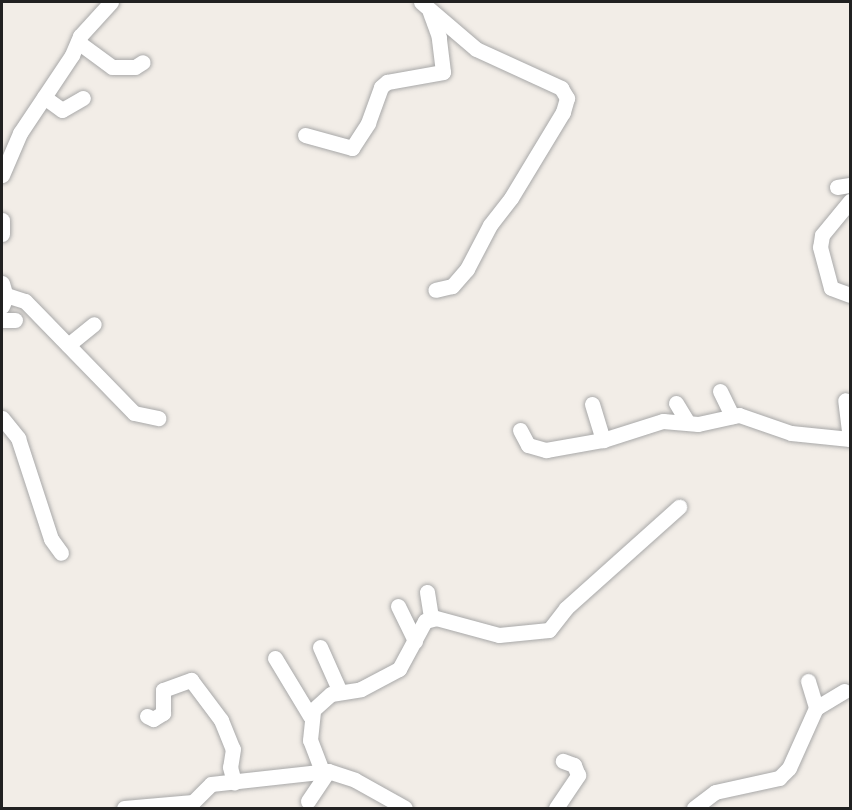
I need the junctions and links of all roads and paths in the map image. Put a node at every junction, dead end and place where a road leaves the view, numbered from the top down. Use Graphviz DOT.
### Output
graph roads {
  1 [pos="111,2"];
  2 [pos="425,5"];
  3 [pos="78,42"];
  4 [pos="143,62"];
  5 [pos="44,97"];
  6 [pos="83,98"];
  7 [pos="305,135"];
  8 [pos="2,175"];
  9 [pos="850,201"];
  10 [pos="2,220"];
  11 [pos="2,234"];
  12 [pos="435,290"];
  13 [pos="3,295"];
  14 [pos="850,295"];
  15 [pos="94,324"];
  16 [pos="68,345"];
  17 [pos="720,391"];
  18 [pos="844,400"];
  19 [pos="676,403"];
  20 [pos="592,404"];
  21 [pos="732,416"];
  22 [pos="2,418"];
  23 [pos="158,418"];
  24 [pos="688,423"];
  25 [pos="520,430"];
  26 [pos="850,439"];
  27 [pos="603,440"];
  28 [pos="679,507"];
  29 [pos="61,553"];
  30 [pos="427,592"];
  31 [pos="398,606"];
  32 [pos="431,617"];
  33 [pos="415,641"];
  34 [pos="320,647"];
  35 [pos="275,658"];
  36 [pos="808,681"];
  37 [pos="340,692"];
  38 [pos="844,692"];
  39 [pos="816,708"];
  40 [pos="147,716"];
  41 [pos="310,716"];
  42 [pos="564,761"];
  43 [pos="325,771"];
  44 [pos="234,782"];
  45 [pos="308,801"];
  46 [pos="395,806"];
  47 [pos="124,808"];
  48 [pos="556,808"];
  49 [pos="694,808"];
  1 -- 3 [label="street"];
  2 -- 7 [label="street"];
  2 -- 12 [label="street"];
  3 -- 4 [label="street"];
  3 -- 5 [label="street"];
  5 -- 6 [label="street"];
  5 -- 8 [label="street"];
  9 -- 14 [label="street"];
  10 -- 11 [label="street"];
  13 -- 16 [label="street"];
  15 -- 16 [label="street"];
  16 -- 23 [label="street"];
  17 -- 21 [label="street"];
  18 -- 26 [label="street"];
  19 -- 24 [label="street"];
  20 -- 27 [label="street"];
  21 -- 24 [label="street"];
  21 -- 26 [label="street"];
  22 -- 29 [label="street"];
  24 -- 27 [label="street"];
  25 -- 27 [label="street"];
  28 -- 32 [label="street"];
  30 -- 32 [label="street"];
  31 -- 33 [label="street"];
  32 -- 33 [label="street"];
  33 -- 37 [label="street"];
  34 -- 37 [label="street"];
  35 -- 41 [label="street"];
  36 -- 39 [label="street"];
  37 -- 41 [label="street"];
  38 -- 39 [label="street"];
  39 -- 49 [label="street"];
  40 -- 44 [label="street"];
  41 -- 43 [label="street"];
  42 -- 48 [label="street"];
  43 -- 44 [label="street"];
  43 -- 45 [label="street"];
  43 -- 46 [label="street"];
  44 -- 47 [label="street"];
}
